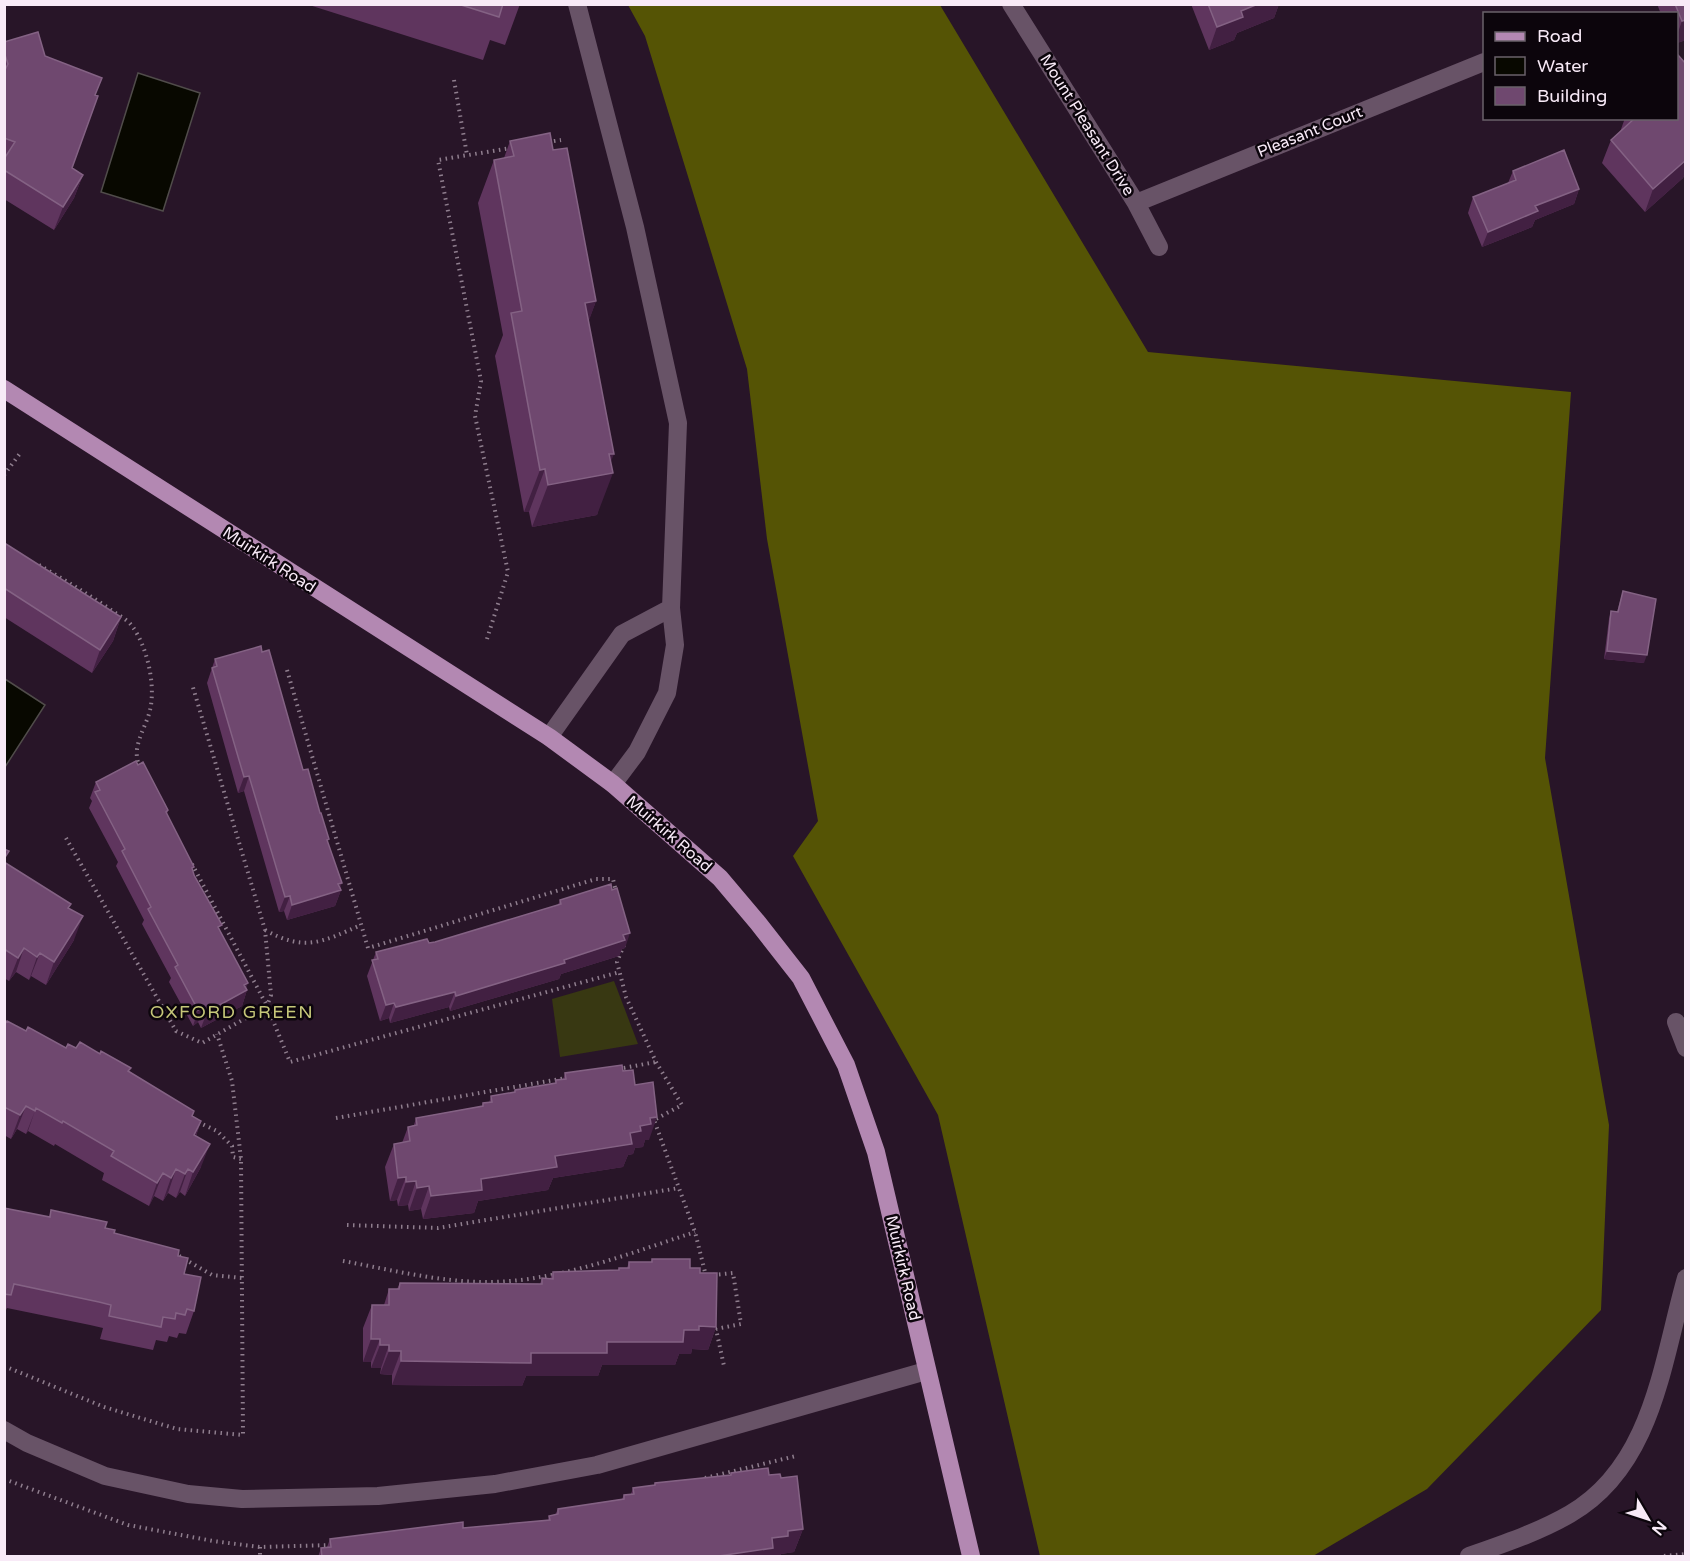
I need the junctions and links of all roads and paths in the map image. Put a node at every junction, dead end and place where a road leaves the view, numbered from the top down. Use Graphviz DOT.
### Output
graph roads {
  1 [pos="578,4"];
  2 [pos="1011,4"];
  3 [pos="1483,63"];
  4 [pos="454,80"];
  5 [pos="561,140"];
  6 [pos="537,144"];
  7 [pos="514,148"];
  8 [pos="467,155"];
  9 [pos="1136,203"];
  10 [pos="1159,248"];
  11 [pos="6,394"];
  12 [pos="21,452"];
  13 [pos="4,476"];
  14 [pos="36,563"];
  15 [pos="671,608"];
  16 [pos="487,639"];
  17 [pos="287,670"];
  18 [pos="192,684"];
  19 [pos="549,737"];
  20 [pos="144,774"];
  21 [pos="613,784"];
  22 [pos="66,838"];
  23 [pos="189,858"];
  24 [pos="619,902"];
  25 [pos="361,925"];
  26 [pos="265,930"];
  27 [pos="628,936"];
  28 [pos="620,972"];
  29 [pos="267,1006"];
  30 [pos="1676,1022"];
  31 [pos="217,1034"];
  32 [pos="1686,1048"];
  33 [pos="656,1062"];
  34 [pos="610,1070"];
  35 [pos="576,1076"];
  36 [pos="336,1118"];
  37 [pos="195,1121"];
  38 [pos="241,1159"];
  39 [pos="679,1188"];
  40 [pos="347,1225"];
  41 [pos="695,1232"];
  42 [pos="167,1250"];
  43 [pos="343,1261"];
  44 [pos="242,1278"];
  45 [pos="1686,1278"];
  46 [pos="4,1366"];
  47 [pos="724,1366"];
  48 [pos="926,1371"];
  49 [pos="4,1430"];
  50 [pos="260,1547"];
  51 [pos="1686,1554"];
  52 [pos="260,1557"];
  53 [pos="970,1557"];
  54 [pos="1469,1557"];
  55 [pos="1664,1557"];
  1 -- 15 [label="street"];
  2 -- 9 [label="street, Mount Pleasant Drive"];
  3 -- 9 [label="street, Pleasant Court"];
  4 -- 8 [label="path"];
  5 -- 6 [label="path"];
  7 -- 8 [label="path"];
  8 -- 16 [label="path"];
  9 -- 10 [label="street, Mount Pleasant Drive"];
  11 -- 19 [label="main road, Muirkirk Road"];
  12 -- 13 [label="path"];
  14 -- 20 [label="path"];
  15 -- 19 [label="street"];
  15 -- 21 [label="street"];
  17 -- 25 [label="path"];
  18 -- 26 [label="path"];
  19 -- 21 [label="main road, Muirkirk Road"];
  21 -- 48 [label="main road, Muirkirk Road"];
  22 -- 31 [label="path"];
  23 -- 29 [label="path"];
  24 -- 25 [label="path"];
  25 -- 26 [label="path"];
  26 -- 29 [label="path"];
  27 -- 28 [label="path"];
  28 -- 29 [label="path"];
  28 -- 33 [label="path"];
  29 -- 31 [label="path"];
  30 -- 32 [label="street"];
  31 -- 38 [label="path"];
  33 -- 34 [label="path"];
  33 -- 39 [label="path"];
  35 -- 36 [label="path"];
  37 -- 38 [label="path"];
  38 -- 44 [label="path"];
  39 -- 40 [label="path"];
  39 -- 41 [label="path"];
  41 -- 43 [label="path"];
  41 -- 47 [label="path"];
  42 -- 44 [label="path"];
  44 -- 46 [label="path"];
  45 -- 54 [label="street"];
  48 -- 49 [label="street"];
  48 -- 53 [label="main road, Muirkirk Road"];
  50 -- 52 [label="path"];
  51 -- 55 [label="path"];
}
